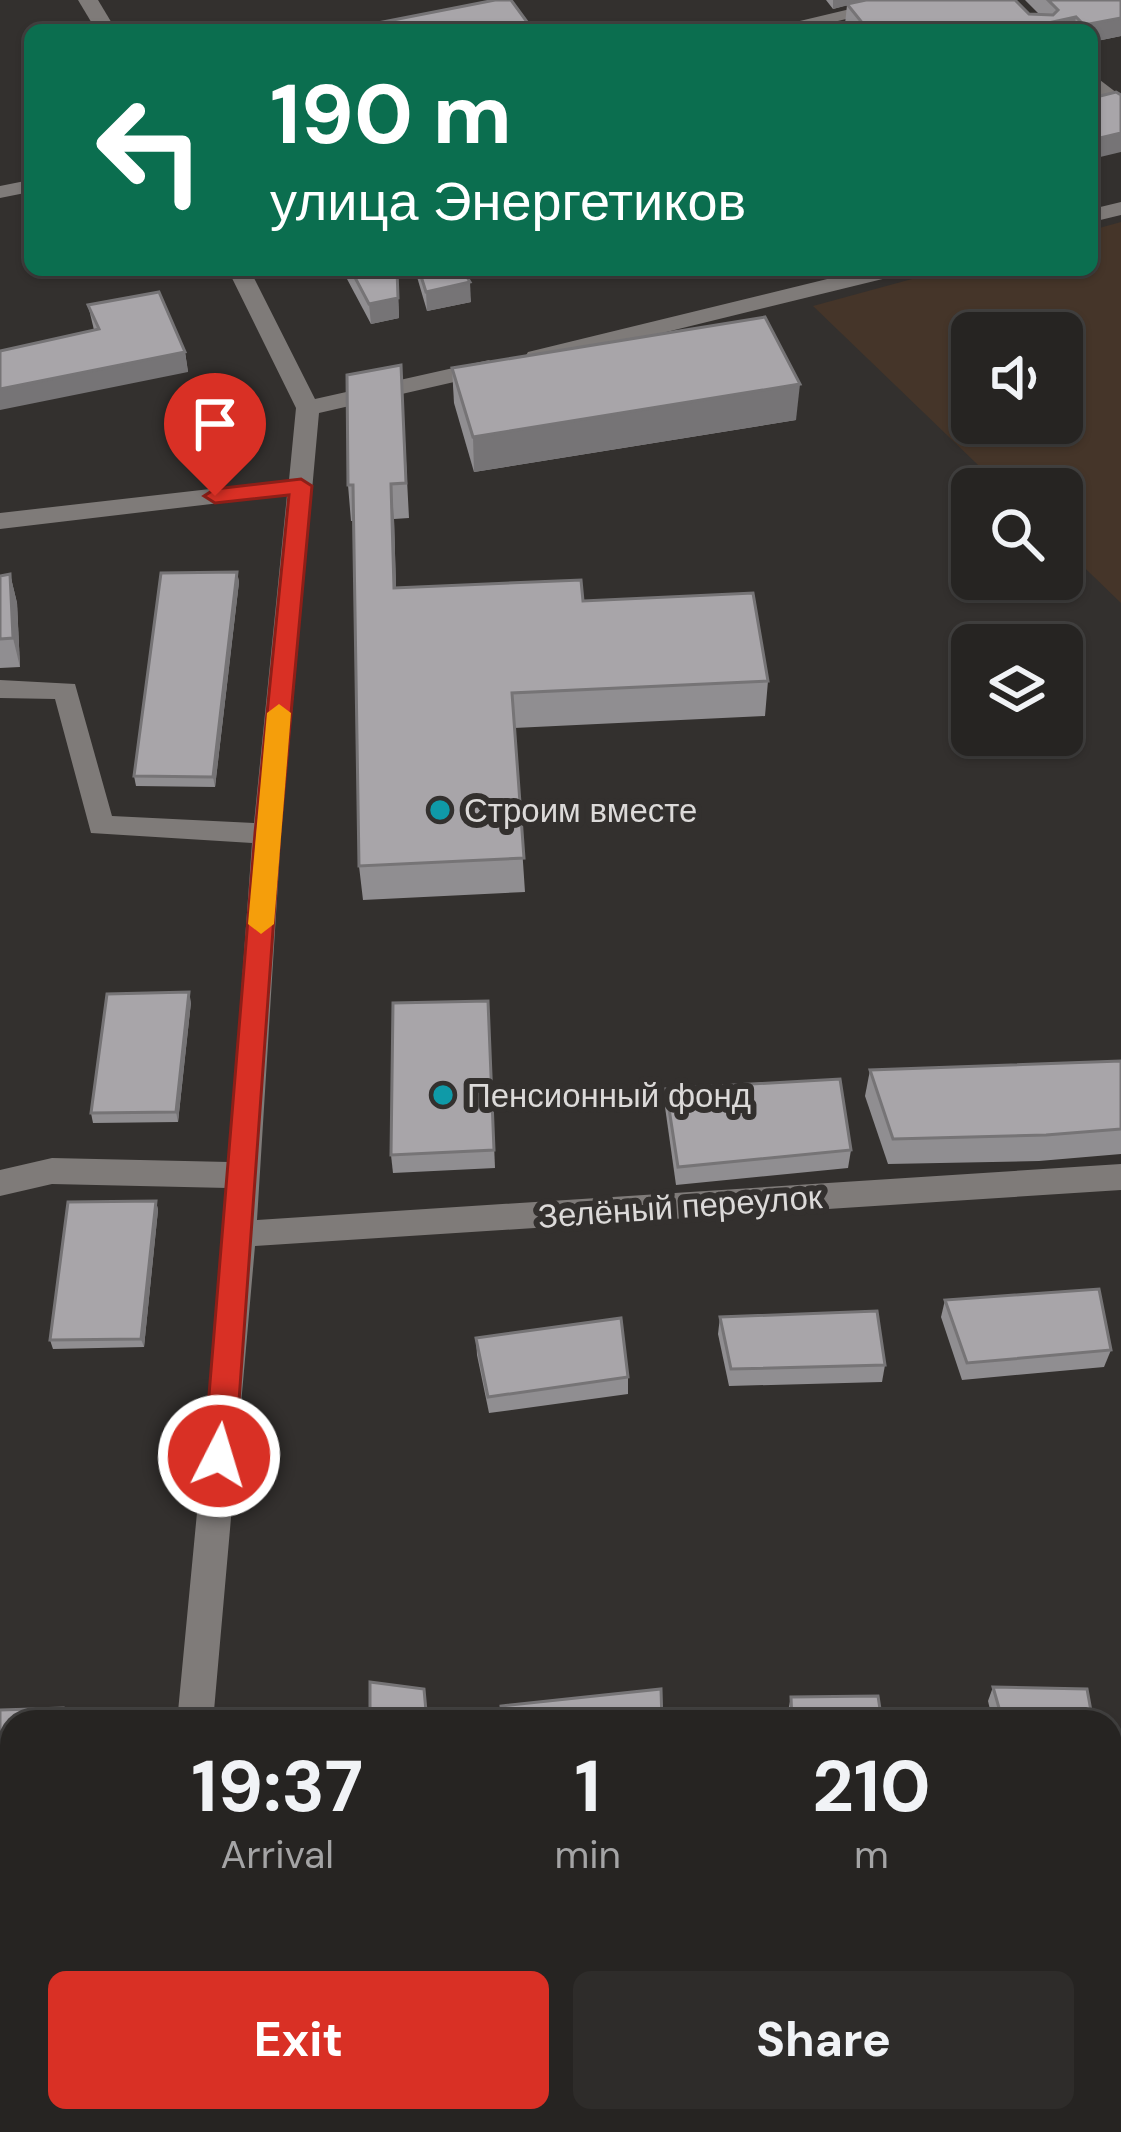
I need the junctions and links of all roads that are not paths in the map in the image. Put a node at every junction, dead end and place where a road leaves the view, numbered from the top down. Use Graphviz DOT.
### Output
graph roads {
  1 [pos="916,0"];
  2 [pos="801,24"];
  3 [pos="1098,86"];
  4 [pos="1121,107"];
  5 [pos="242,276"];
  6 [pos="869,276"];
  7 [pos="308,408"];
  8 [pos="301,486"];
  9 [pos="0,521"];
  10 [pos="0,689"];
  11 [pos="267,833"];
  12 [pos="243,1175"];
  13 [pos="1121,1177"];
  14 [pos="0,1183"];
  15 [pos="240,1234"];
  16 [pos="196,1710"];
  1 -- 2 [label="street"];
  3 -- 4 [label="street"];
  5 -- 7 [label="street"];
  6 -- 7 [label="street"];
  7 -- 8 [label="street"];
  8 -- 9 [label="street"];
  8 -- 11 [label="street"];
  10 -- 11 [label="street"];
  11 -- 12 [label="street"];
  12 -- 14 [label="street"];
  12 -- 15 [label="street"];
  13 -- 15 [label="street, Зелёный переулок"];
  15 -- 16 [label="street"];
}
